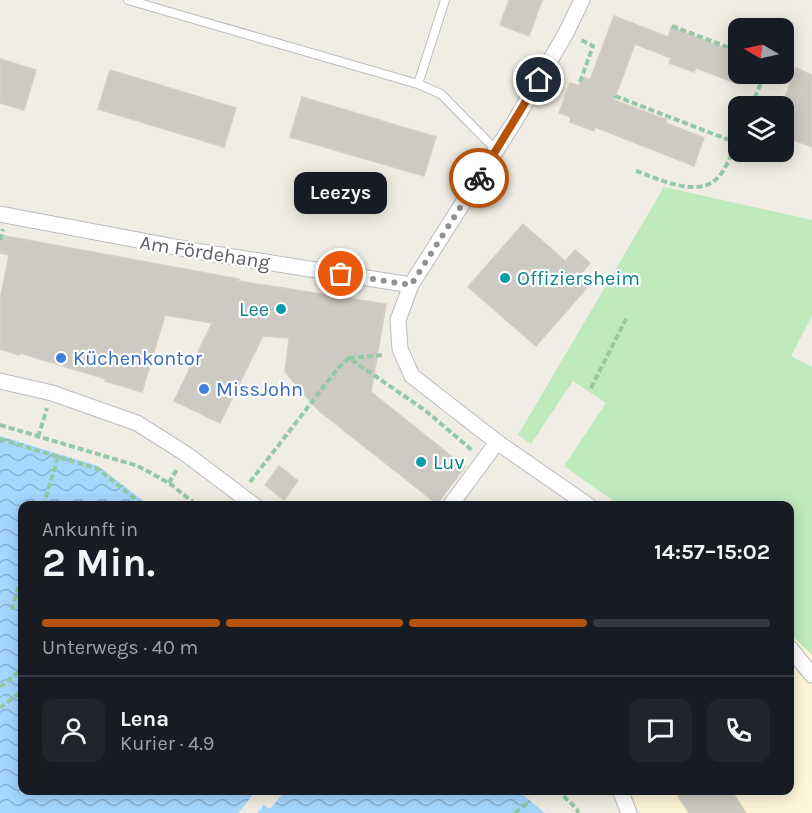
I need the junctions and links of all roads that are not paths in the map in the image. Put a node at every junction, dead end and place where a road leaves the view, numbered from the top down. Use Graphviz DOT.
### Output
graph roads {
  1 [pos="128,0"];
  2 [pos="445,0"];
  3 [pos="582,0"];
  4 [pos="418,84"];
  5 [pos="496,150"];
  6 [pos="1,221"];
  7 [pos="411,285"];
  8 [pos="0,381"];
  9 [pos="497,442"];
  10 [pos="249,501"];
  11 [pos="454,501"];
  12 [pos="582,501"];
  13 [pos="794,653"];
  14 [pos="812,675"];
  15 [pos="622,795"];
  16 [pos="629,813"];
  1 -- 4 [label="lane"];
  2 -- 4 [label="lane"];
  3 -- 5 [label="street"];
  4 -- 5 [label="lane"];
  5 -- 7 [label="street"];
  6 -- 7 [label="street, Am Fördehang"];
  7 -- 9 [label="street"];
  8 -- 10 [label="street"];
  9 -- 11 [label="street"];
  9 -- 12 [label="street"];
  13 -- 14 [label="street"];
  15 -- 16 [label="street"];
}
